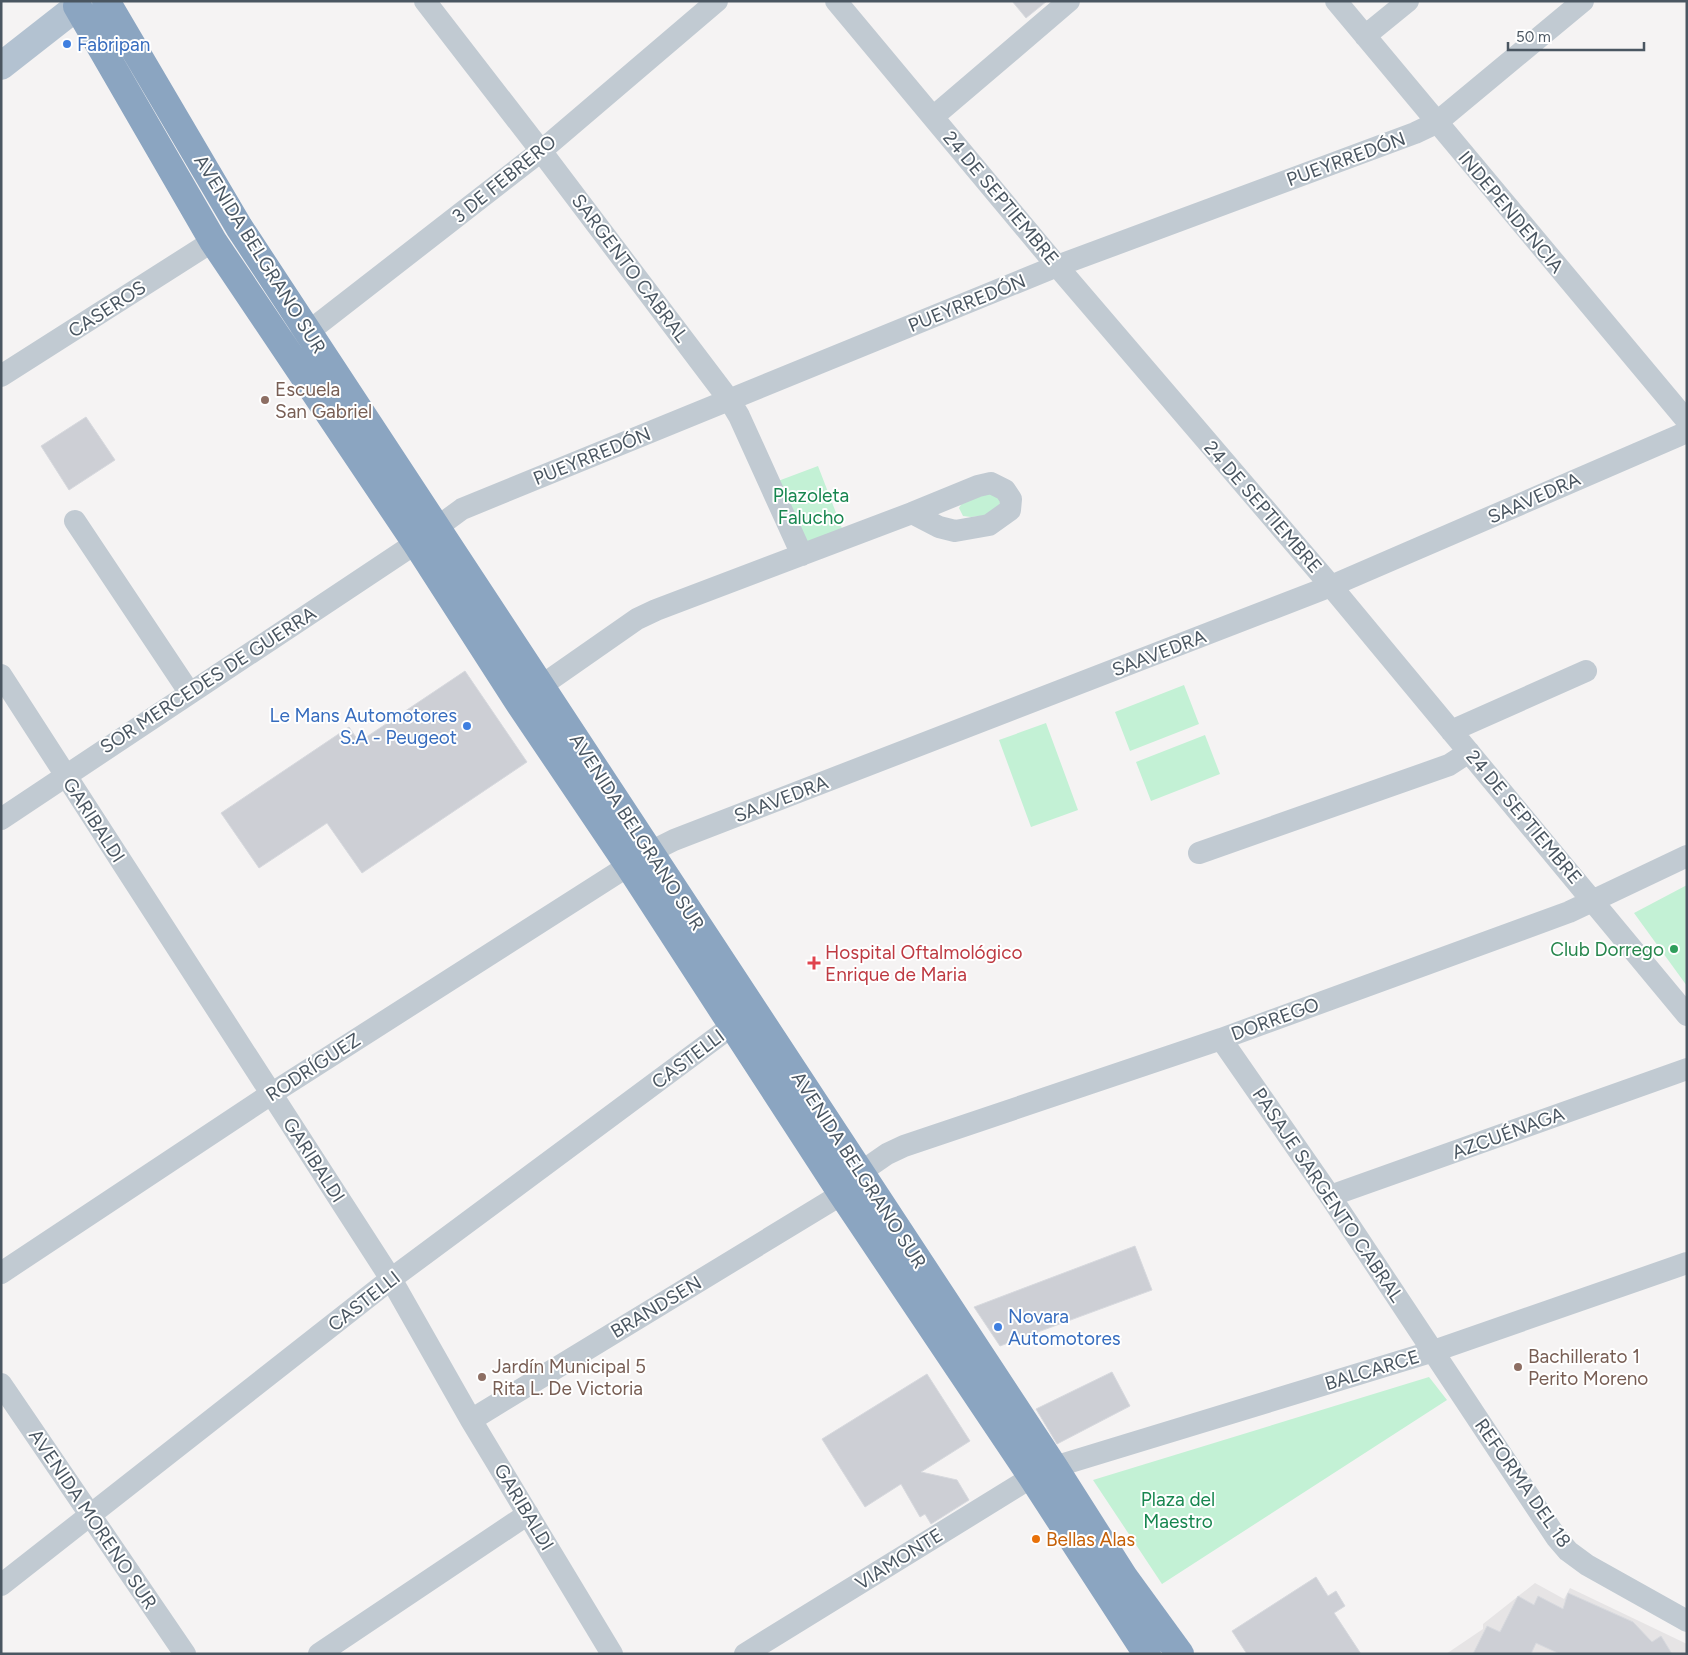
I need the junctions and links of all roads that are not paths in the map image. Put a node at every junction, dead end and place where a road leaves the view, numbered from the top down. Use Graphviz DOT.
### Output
graph roads {
  1 [pos="106,1"];
  2 [pos="425,1"];
  3 [pos="717,1"];
  4 [pos="836,1"];
  5 [pos="1069,1"];
  6 [pos="1336,1"];
  7 [pos="1408,1"];
  8 [pos="1583,1"];
  9 [pos="79,3"];
  10 [pos="1365,36"];
  11 [pos="1,66"];
  12 [pos="933,117"];
  13 [pos="1436,123"];
  14 [pos="541,150"];
  15 [pos="213,241"];
  16 [pos="1057,266"];
  17 [pos="309,333"];
  18 [pos="285,350"];
  19 [pos="1,376"];
  20 [pos="730,401"];
  21 [pos="1687,421"];
  22 [pos="1687,432"];
  23 [pos="912,513"];
  24 [pos="75,521"];
  25 [pos="438,527"];
  26 [pos="416,543"];
  27 [pos="802,555"];
  28 [pos="1331,586"];
  29 [pos="1586,671"];
  30 [pos="1,675"];
  31 [pos="541,686"];
  32 [pos="189,692"];
  33 [pos="1451,731"];
  34 [pos="1469,752"];
  35 [pos="65,775"];
  36 [pos="1,819"];
  37 [pos="1200,852"];
  38 [pos="1687,856"];
  39 [pos="640,859"];
  40 [pos="1594,901"];
  41 [pos="1687,1015"];
  42 [pos="732,1026"];
  43 [pos="1221,1039"];
  44 [pos="1687,1069"];
  45 [pos="271,1094"];
  46 [pos="861,1172"];
  47 [pos="842,1194"];
  48 [pos="1330,1196"];
  49 [pos="1687,1263"];
  50 [pos="1,1273"];
  51 [pos="391,1279"];
  52 [pos="1434,1352"];
  53 [pos="1,1384"];
  54 [pos="470,1420"];
  55 [pos="1043,1472"];
  56 [pos="528,1514"];
  57 [pos="91,1515"];
  58 [pos="1,1585"];
  59 [pos="1687,1621"];
  60 [pos="185,1654"];
  61 [pos="319,1654"];
  62 [pos="612,1654"];
  63 [pos="745,1654"];
  64 [pos="1147,1654"];
  65 [pos="1180,1654"];
  1 -- 17 [label="highway, AVENIDA BELGRANO SUR"];
  2 -- 14 [label="street, SARGENTO CABRAL"];
  3 -- 14 [label="street, 3 DE FEBRERO"];
  4 -- 12 [label="street, 24 DE SEPTIEMBRE"];
  5 -- 12 [label="street"];
  6 -- 10 [label="street, INDEPENDENCIA"];
  7 -- 10 [label="street"];
  8 -- 13 [label="street, PUEYRREDÓN"];
  9 -- 11 [label="main road"];
  9 -- 15 [label="highway, AVENIDA BELGRANO SUR"];
  10 -- 13 [label="street, INDEPENDENCIA"];
  12 -- 16 [label="street, 24 DE SEPTIEMBRE"];
  13 -- 16 [label="street, PUEYRREDÓN"];
  13 -- 21 [label="street, INDEPENDENCIA"];
  14 -- 17 [label="street, 3 DE FEBRERO"];
  14 -- 20 [label="street, SARGENTO CABRAL"];
  15 -- 18 [label="highway, AVENIDA BELGRANO SUR"];
  15 -- 19 [label="street, CASEROS"];
  16 -- 20 [label="street, PUEYRREDÓN"];
  16 -- 28 [label="street, 24 DE SEPTIEMBRE"];
  17 -- 18 [label="street, 3 DE FEBRERO"];
  17 -- 25 [label="highway, AVENIDA BELGRANO SUR"];
  18 -- 26 [label="highway, AVENIDA BELGRANO SUR"];
  20 -- 25 [label="street, PUEYRREDÓN"];
  20 -- 27 [label="street, SARGENTO CABRAL"];
  22 -- 28 [label="street, SAAVEDRA"];
  23 -- 27 [label="street"];
  24 -- 32 [label="street"];
  25 -- 26 [label="street, PUEYRREDÓN"];
  25 -- 31 [label="highway, AVENIDA BELGRANO SUR"];
  26 -- 32 [label="street, SOR MERCEDES DE GUERRA"];
  26 -- 39 [label="highway, AVENIDA BELGRANO SUR"];
  27 -- 31 [label="street"];
  28 -- 33 [label="street, 24 DE SEPTIEMBRE"];
  28 -- 39 [label="street, SAAVEDRA"];
  29 -- 33 [label="street"];
  30 -- 35 [label="street, GARIBALDI"];
  31 -- 39 [label="highway, AVENIDA BELGRANO SUR"];
  32 -- 35 [label="street, SOR MERCEDES DE GUERRA"];
  33 -- 34 [label="street, 24 DE SEPTIEMBRE"];
  34 -- 37 [label="street"];
  34 -- 40 [label="street, 24 DE SEPTIEMBRE"];
  35 -- 36 [label="street, SOR MERCEDES DE GUERRA"];
  35 -- 45 [label="street, GARIBALDI"];
  38 -- 40 [label="street, DORREGO"];
  39 -- 42 [label="highway, AVENIDA BELGRANO SUR"];
  39 -- 45 [label="street, RODRÍGUEZ"];
  39 -- 46 [label="highway, AVENIDA BELGRANO SUR"];
  40 -- 41 [label="street, 24 DE SEPTIEMBRE"];
  40 -- 43 [label="street, DORREGO"];
  42 -- 47 [label="highway, AVENIDA BELGRANO SUR"];
  42 -- 51 [label="street, CASTELLI"];
  43 -- 46 [label="street, DORREGO"];
  43 -- 48 [label="street, PASAJE SARGENTO CABRAL"];
  44 -- 48 [label="street, AZCUÉNAGA"];
  45 -- 50 [label="street, RODRÍGUEZ"];
  45 -- 51 [label="street, GARIBALDI"];
  46 -- 55 [label="highway, AVENIDA BELGRANO SUR"];
  47 -- 54 [label="street, BRANDSEN"];
  47 -- 55 [label="highway, AVENIDA BELGRANO SUR"];
  48 -- 52 [label="street, PASAJE SARGENTO CABRAL"];
  49 -- 52 [label="street, BALCARCE"];
  51 -- 54 [label="street, GARIBALDI"];
  51 -- 57 [label="street, CASTELLI"];
  52 -- 55 [label="street, BALCARCE"];
  52 -- 59 [label="street, REFORMA DEL 18"];
  53 -- 57 [label="street, AVENIDA MORENO SUR"];
  54 -- 56 [label="street, GARIBALDI"];
  55 -- 63 [label="street, VIAMONTE"];
  55 -- 64 [label="highway, AVENIDA BELGRANO SUR"];
  55 -- 65 [label="highway, AVENIDA BELGRANO SUR"];
  56 -- 61 [label="street"];
  56 -- 62 [label="street, GARIBALDI"];
  57 -- 58 [label="street, CASTELLI"];
  57 -- 60 [label="street, AVENIDA MORENO SUR"];
}
